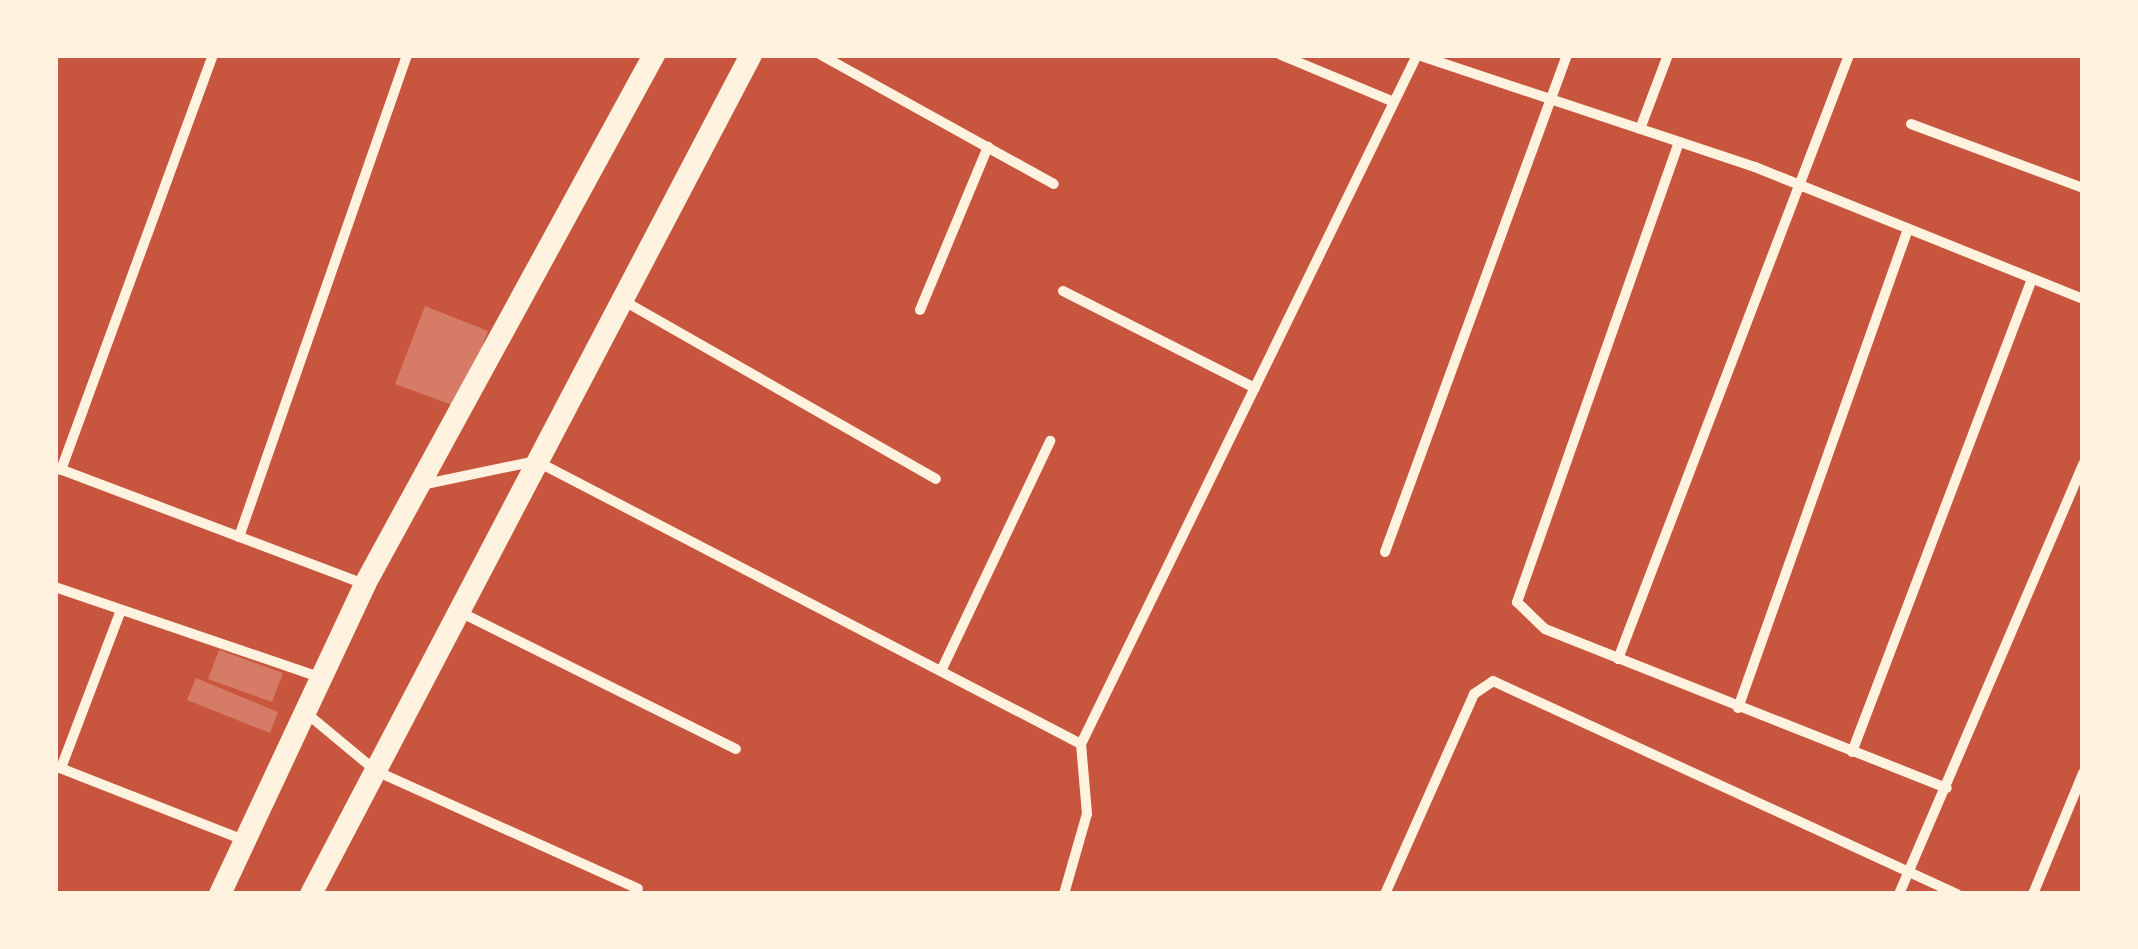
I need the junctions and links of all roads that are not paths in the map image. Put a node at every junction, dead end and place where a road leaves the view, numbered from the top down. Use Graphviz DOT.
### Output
graph roads {
  1 [pos="213,55"];
  2 [pos="407,55"];
  3 [pos="654,55"];
  4 [pos="751,55"];
  5 [pos="821,55"];
  6 [pos="1281,55"];
  7 [pos="1417,55"];
  8 [pos="1568,55"];
  9 [pos="1668,55"];
  10 [pos="1849,55"];
  11 [pos="1439,58"];
  12 [pos="1551,98"];
  13 [pos="1394,102"];
  14 [pos="1911,124"];
  15 [pos="1640,128"];
  16 [pos="1680,142"];
  17 [pos="988,148"];
  18 [pos="1054,184"];
  19 [pos="1798,184"];
  20 [pos="2083,188"];
  21 [pos="1908,229"];
  22 [pos="2032,278"];
  23 [pos="1063,291"];
  24 [pos="2083,299"];
  25 [pos="624,301"];
  26 [pos="920,310"];
  27 [pos="1254,388"];
  28 [pos="1050,441"];
  29 [pos="536,462"];
  30 [pos="2083,464"];
  31 [pos="58,469"];
  32 [pos="936,479"];
  33 [pos="420,486"];
  34 [pos="239,537"];
  35 [pos="1385,552"];
  36 [pos="365,584"];
  37 [pos="55,587"];
  38 [pos="121,610"];
  39 [pos="460,612"];
  40 [pos="1618,659"];
  41 [pos="941,672"];
  42 [pos="320,678"];
  43 [pos="1738,708"];
  44 [pos="304,711"];
  45 [pos="1081,744"];
  46 [pos="736,750"];
  47 [pos="1852,752"];
  48 [pos="58,767"];
  49 [pos="376,771"];
  50 [pos="2083,774"];
  51 [pos="1947,788"];
  52 [pos="244,840"];
  53 [pos="1911,871"];
  54 [pos="638,889"];
  55 [pos="220,894"];
  56 [pos="311,894"];
  57 [pos="1064,894"];
  58 [pos="1384,894"];
  59 [pos="1900,894"];
  60 [pos="1957,894"];
  61 [pos="2033,894"];
  1 -- 31 [label="street"];
  2 -- 34 [label="street"];
  3 -- 33 [label="main road"];
  4 -- 25 [label="main road"];
  5 -- 17 [label="street"];
  6 -- 13 [label="street"];
  7 -- 11 [label="street"];
  7 -- 13 [label="street"];
  8 -- 12 [label="street"];
  9 -- 15 [label="street"];
  10 -- 19 [label="street"];
  11 -- 12 [label="street"];
  12 -- 15 [label="street"];
  12 -- 35 [label="street"];
  13 -- 27 [label="street"];
  14 -- 20 [label="street"];
  15 -- 16 [label="street"];
  16 -- 19 [label="street"];
  16 -- 40 [label="street"];
  17 -- 18 [label="street"];
  17 -- 26 [label="street"];
  19 -- 21 [label="street"];
  19 -- 40 [label="street"];
  21 -- 22 [label="street"];
  21 -- 43 [label="street"];
  22 -- 24 [label="street"];
  22 -- 47 [label="street"];
  23 -- 27 [label="street"];
  25 -- 29 [label="main road"];
  25 -- 32 [label="street"];
  27 -- 45 [label="street"];
  28 -- 41 [label="street"];
  29 -- 33 [label="street"];
  29 -- 39 [label="main road"];
  29 -- 41 [label="street"];
  30 -- 51 [label="street"];
  31 -- 34 [label="street"];
  33 -- 36 [label="main road"];
  34 -- 36 [label="street"];
  36 -- 42 [label="main road"];
  37 -- 38 [label="street"];
  38 -- 42 [label="street"];
  38 -- 48 [label="street"];
  39 -- 46 [label="street"];
  39 -- 49 [label="main road"];
  40 -- 43 [label="street"];
  41 -- 45 [label="street"];
  42 -- 44 [label="main road"];
  43 -- 47 [label="street"];
  44 -- 49 [label="street"];
  44 -- 52 [label="main road"];
  45 -- 57 [label="street"];
  47 -- 51 [label="street"];
  48 -- 52 [label="street"];
  49 -- 54 [label="street"];
  49 -- 56 [label="main road"];
  50 -- 61 [label="street"];
  51 -- 53 [label="street"];
  52 -- 55 [label="main road"];
  53 -- 58 [label="street"];
  53 -- 59 [label="street"];
  53 -- 60 [label="street"];
}
